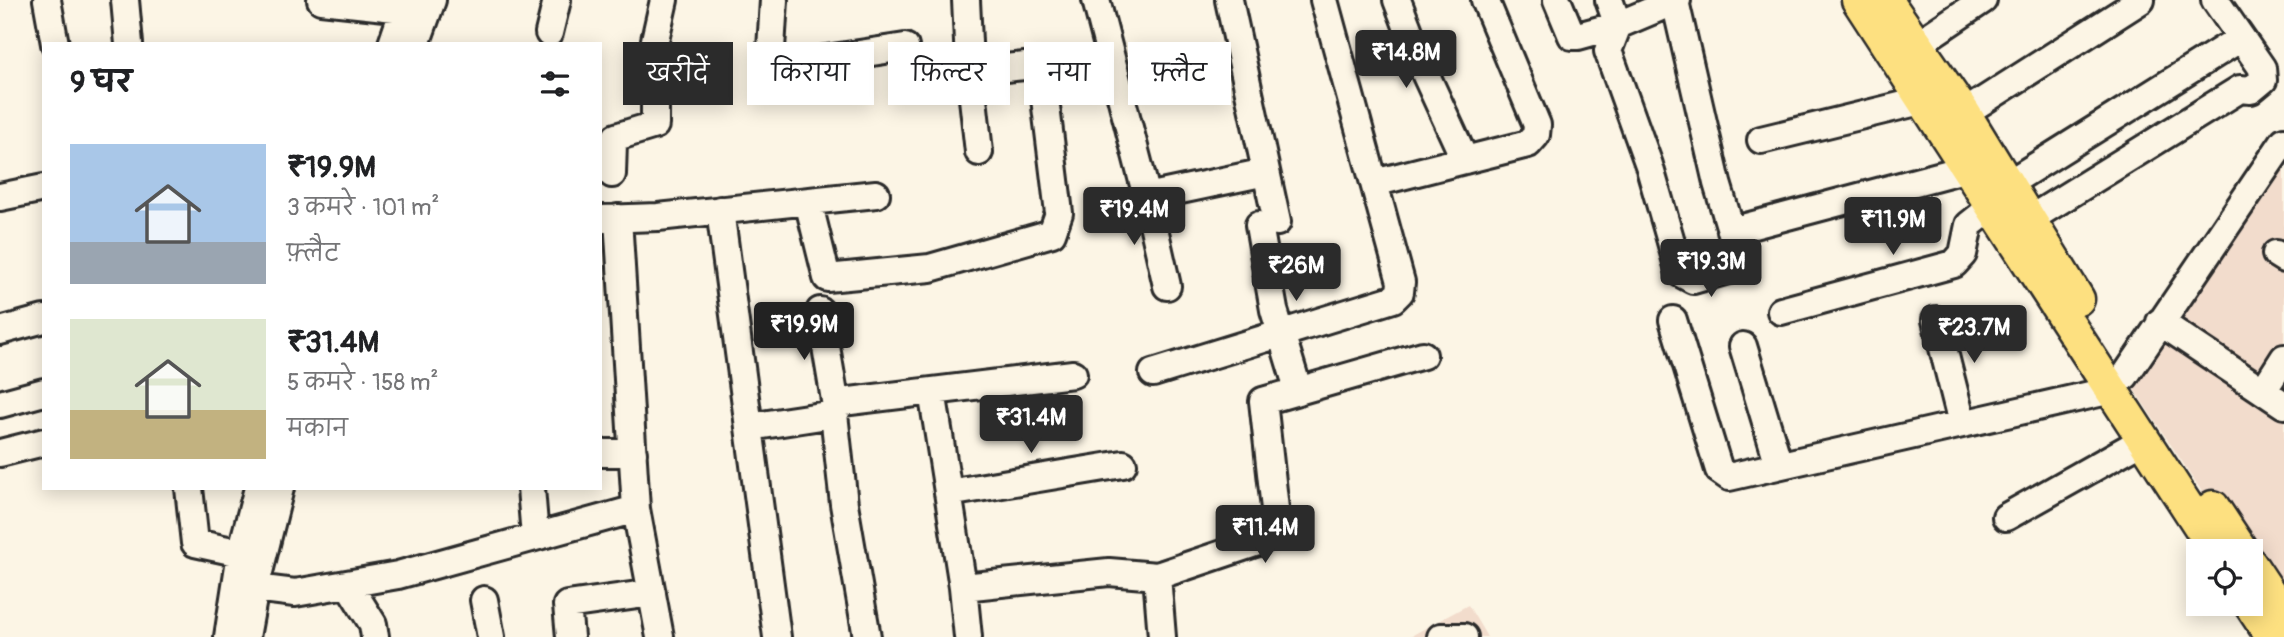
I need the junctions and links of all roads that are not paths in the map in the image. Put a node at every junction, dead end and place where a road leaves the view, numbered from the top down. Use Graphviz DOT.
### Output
graph roads {
  1 [pos="47,0"];
  2 [pos="125,0"];
  3 [pos="321,0"];
  4 [pos="432,0"];
  5 [pos="557,0"];
  6 [pos="664,0"];
  7 [pos="774,0"];
  8 [pos="966,0"];
  9 [pos="1096,0"];
  10 [pos="1228,0"];
  11 [pos="1324,0"];
  12 [pos="1397,0"];
  13 [pos="1485,0"];
  14 [pos="1557,0"];
  15 [pos="1609,0"];
  16 [pos="1676,0"];
  17 [pos="1858,0"];
  18 [pos="1886,0"];
  19 [pos="1983,0"];
  20 [pos="2141,0"];
  21 [pos="2215,0"];
  22 [pos="406,5"];
  23 [pos="1618,25"];
  24 [pos="539,36"];
  25 [pos="2241,38"];
  26 [pos="55,42"];
  27 [pos="129,42"];
  28 [pos="393,42"];
  29 [pos="417,42"];
  30 [pos="968,42"];
  31 [pos="1916,45"];
  32 [pos="888,50"];
  33 [pos="1010,68"];
  34 [pos="1947,102"];
  35 [pos="974,105"];
  36 [pos="1761,140"];
  37 [pos="2282,148"];
  38 [pos="979,152"];
  39 [pos="1465,160"];
  40 [pos="1968,167"];
  41 [pos="1266,173"];
  42 [pos="612,174"];
  43 [pos="1374,183"];
  44 [pos="42,188"];
  45 [pos="876,194"];
  46 [pos="2000,195"];
  47 [pos="0,197"];
  48 [pos="1147,197"];
  49 [pos="808,201"];
  50 [pos="720,210"];
  51 [pos="609,219"];
  52 [pos="2030,219"];
  53 [pos="1731,231"];
  54 [pos="1167,286"];
  55 [pos="820,311"];
  56 [pos="1781,311"];
  57 [pos="42,320"];
  58 [pos="1673,320"];
  59 [pos="1936,320"];
  60 [pos="2160,322"];
  61 [pos="0,331"];
  62 [pos="1281,334"];
  63 [pos="1743,346"];
  64 [pos="1423,355"];
  65 [pos="2284,358"];
  66 [pos="1153,373"];
  67 [pos="1073,374"];
  68 [pos="2119,383"];
  69 [pos="1298,389"];
  70 [pos="932,391"];
  71 [pos="42,393"];
  72 [pos="2273,398"];
  73 [pos="0,404"];
  74 [pos="835,410"];
  75 [pos="1962,423"];
  76 [pos="749,427"];
  77 [pos="2143,440"];
  78 [pos="42,442"];
  79 [pos="0,453"];
  80 [pos="602,453"];
  81 [pos="633,453"];
  82 [pos="1123,464"];
  83 [pos="1779,465"];
  84 [pos="189,490"];
  85 [pos="257,490"];
  86 [pos="280,490"];
  87 [pos="531,490"];
  88 [pos="948,493"];
  89 [pos="636,509"];
  90 [pos="2006,517"];
  91 [pos="535,537"];
  92 [pos="2208,539"];
  93 [pos="2233,539"];
  94 [pos="241,553"];
  95 [pos="1157,576"];
  96 [pos="348,584"];
  97 [pos="2263,584"];
  98 [pos="963,587"];
  99 [pos="255,588"];
  100 [pos="652,593"];
  101 [pos="484,600"];
  102 [pos="2284,615"];
  103 [pos="2258,616"];
  104 [pos="228,637"];
  105 [pos="246,637"];
  106 [pos="375,637"];
  107 [pos="491,637"];
  108 [pos="570,637"];
  109 [pos="660,637"];
  110 [pos="777,637"];
  111 [pos="867,637"];
  112 [pos="968,637"];
  113 [pos="1162,637"];
  114 [pos="1441,637"];
  115 [pos="1464,637"];
  116 [pos="2272,637"];
  1 -- 26 [label="street"];
  2 -- 27 [label="street"];
  3 -- 22 [label="street"];
  4 -- 29 [label="street"];
  5 -- 24 [label="street"];
  6 -- 42 [label="street"];
  7 -- 32 [label="street"];
  8 -- 30 [label="street"];
  9 -- 48 [label="street"];
  10 -- 41 [label="street"];
  11 -- 43 [label="street"];
  12 -- 39 [label="street"];
  13 -- 39 [label="street"];
  14 -- 23 [label="street"];
  15 -- 23 [label="street"];
  16 -- 23 [label="street"];
  16 -- 53 [label="street"];
  17 -- 34 [label="main road"];
  18 -- 31 [label="main road"];
  19 -- 31 [label="street"];
  20 -- 34 [label="street"];
  21 -- 25 [label="street"];
  22 -- 28 [label="street"];
  23 -- 53 [label="street"];
  25 -- 46 [label="street"];
  25 -- 52 [label="street"];
  31 -- 34 [label="main road"];
  33 -- 49 [label="street"];
  34 -- 36 [label="street"];
  34 -- 40 [label="main road"];
  34 -- 46 [label="main road"];
  35 -- 38 [label="street"];
  37 -- 60 [label="street"];
  39 -- 43 [label="street"];
  40 -- 46 [label="main road"];
  40 -- 53 [label="street"];
  41 -- 48 [label="street"];
  41 -- 62 [label="street"];
  43 -- 62 [label="street"];
  44 -- 47 [label="street"];
  45 -- 49 [label="street"];
  46 -- 52 [label="main road"];
  46 -- 56 [label="street"];
  46 -- 68 [label="main road"];
  48 -- 54 [label="street"];
  49 -- 50 [label="street"];
  50 -- 51 [label="street"];
  50 -- 76 [label="street"];
  51 -- 81 [label="street"];
  52 -- 68 [label="main road"];
  55 -- 74 [label="street"];
  57 -- 61 [label="street"];
  58 -- 83 [label="street"];
  59 -- 75 [label="street"];
  60 -- 68 [label="street"];
  60 -- 72 [label="street"];
  62 -- 66 [label="street"];
  62 -- 69 [label="street"];
  63 -- 83 [label="street"];
  64 -- 69 [label="street"];
  65 -- 72 [label="street"];
  67 -- 70 [label="street"];
  68 -- 75 [label="street"];
  68 -- 77 [label="main road"];
  68 -- 93 [label="main road"];
  69 -- 95 [label="street"];
  70 -- 74 [label="street"];
  70 -- 88 [label="street"];
  71 -- 73 [label="street"];
  74 -- 76 [label="street"];
  74 -- 111 [label="street"];
  75 -- 83 [label="street"];
  76 -- 110 [label="street"];
  77 -- 90 [label="street"];
  77 -- 92 [label="main road"];
  78 -- 79 [label="street"];
  80 -- 81 [label="street"];
  81 -- 89 [label="street"];
  82 -- 88 [label="street"];
  84 -- 94 [label="street"];
  85 -- 94 [label="street"];
  86 -- 99 [label="street"];
  87 -- 91 [label="street"];
  88 -- 98 [label="street"];
  89 -- 91 [label="street"];
  89 -- 100 [label="street"];
  91 -- 96 [label="street"];
  94 -- 104 [label="street"];
  95 -- 98 [label="street"];
  95 -- 113 [label="street"];
  96 -- 99 [label="street"];
  96 -- 106 [label="street"];
  97 -- 102 [label="main road"];
  98 -- 112 [label="street"];
  99 -- 105 [label="street"];
  100 -- 108 [label="street"];
  100 -- 109 [label="street"];
  101 -- 107 [label="street"];
  103 -- 116 [label="main road"];
  114 -- 115 [label="street"];
}
